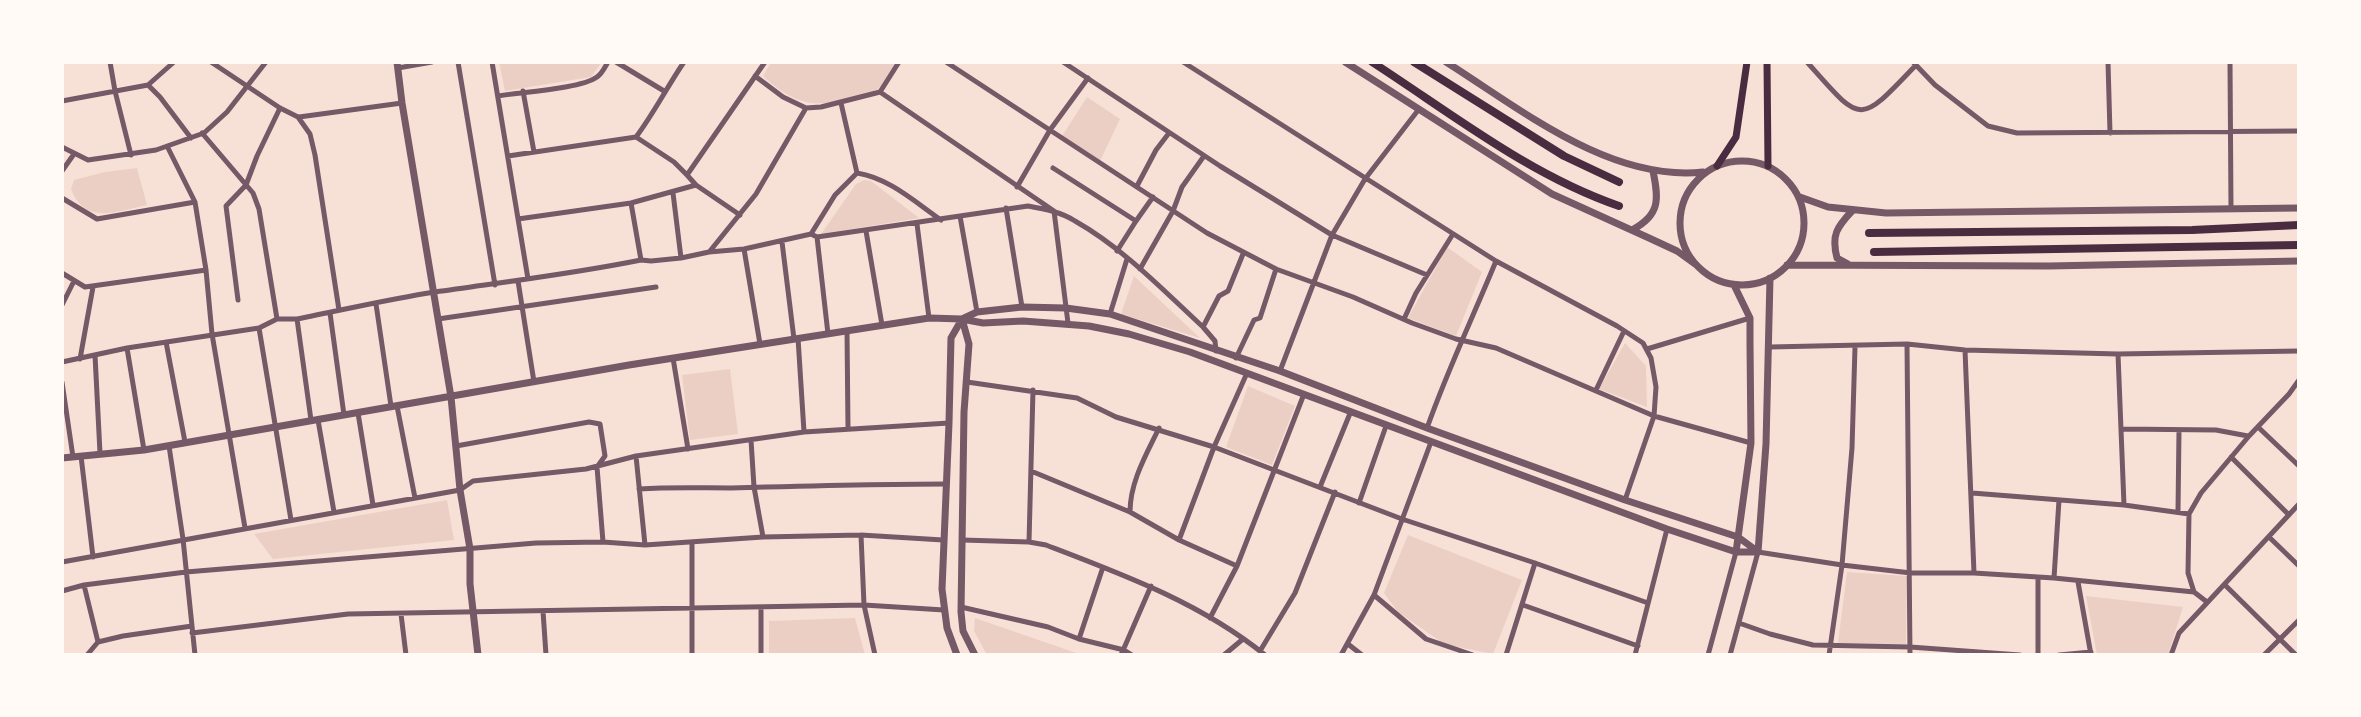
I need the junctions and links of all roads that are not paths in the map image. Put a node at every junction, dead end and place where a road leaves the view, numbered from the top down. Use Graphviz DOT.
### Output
graph roads {
  1 [pos="110,62"];
  2 [pos="174,62"];
  3 [pos="211,62"];
  4 [pos="266,62"];
  5 [pos="432,62"];
  6 [pos="458,62"];
  7 [pos="492,62"];
  8 [pos="608,62"];
  9 [pos="616,62"];
  10 [pos="684,62"];
  11 [pos="765,62"];
  12 [pos="899,62"];
  13 [pos="946,62"];
  14 [pos="1063,62"];
  15 [pos="1184,62"];
  16 [pos="1345,62"];
  17 [pos="1372,62"];
  18 [pos="1414,62"];
  19 [pos="1446,62"];
  20 [pos="1747,62"];
  21 [pos="1767,62"];
  22 [pos="1807,62"];
  23 [pos="2108,62"];
  24 [pos="2230,62"];
  25 [pos="1915,64"];
  26 [pos="398,65"];
  27 [pos="755,76"];
  28 [pos="1088,78"];
  29 [pos="148,85"];
  30 [pos="247,85"];
  31 [pos="115,91"];
  32 [pos="523,91"];
  33 [pos="664,91"];
  34 [pos="880,92"];
  35 [pos="498,96"];
  36 [pos="62,101"];
  37 [pos="402,103"];
  38 [pos="841,103"];
  39 [pos="280,108"];
  40 [pos="806,108"];
  41 [pos="1419,109"];
  42 [pos="298,117"];
  43 [pos="1050,130"];
  44 [pos="2230,131"];
  45 [pos="2299,131"];
  46 [pos="202,133"];
  47 [pos="1169,133"];
  48 [pos="2110,133"];
  49 [pos="636,137"];
  50 [pos="191,138"];
  51 [pos="167,146"];
  52 [pos="62,147"];
  53 [pos="534,152"];
  54 [pos="74,154"];
  55 [pos="131,155"];
  56 [pos="508,156"];
  57 [pos="1204,156"];
  58 [pos="1717,166"];
  59 [pos="1768,166"];
  60 [pos="1053,168"];
  61 [pos="62,171"];
  62 [pos="1653,171"];
  63 [pos="1706,172"];
  64 [pos="857,173"];
  65 [pos="687,175"];
  66 [pos="1365,179"];
  67 [pos="1619,182"];
  68 [pos="246,185"];
  69 [pos="696,185"];
  70 [pos="1137,186"];
  71 [pos="1017,187"];
  72 [pos="673,193"];
  73 [pos="1153,197"];
  74 [pos="1800,197"];
  75 [pos="62,198"];
  76 [pos="195,202"];
  77 [pos="631,203"];
  78 [pos="1619,206"];
  79 [pos="1006,208"];
  80 [pos="2299,208"];
  81 [pos="2231,209"];
  82 [pos="1054,211"];
  83 [pos="1173,211"];
  84 [pos="1852,211"];
  85 [pos="740,215"];
  86 [pos="960,216"];
  87 [pos="518,219"];
  88 [pos="941,220"];
  89 [pos="1136,221"];
  90 [pos="917,224"];
  91 [pos="2299,225"];
  92 [pos="1632,230"];
  93 [pos="866,231"];
  94 [pos="1869,233"];
  95 [pos="1453,234"];
  96 [pos="1332,235"];
  97 [pos="814,236"];
  98 [pos="782,242"];
  99 [pos="2299,245"];
  100 [pos="744,249"];
  101 [pos="1117,251"];
  102 [pos="709,252"];
  103 [pos="1874,252"];
  104 [pos="1243,254"];
  105 [pos="681,258"];
  106 [pos="1127,259"];
  107 [pos="641,260"];
  108 [pos="1496,261"];
  109 [pos="2299,261"];
  110 [pos="1695,264"];
  111 [pos="1787,265"];
  112 [pos="1850,265"];
  113 [pos="1140,269"];
  114 [pos="1276,269"];
  115 [pos="206,270"];
  116 [pos="62,273"];
  117 [pos="1427,275"];
  118 [pos="1770,278"];
  119 [pos="528,279"];
  120 [pos="74,281"];
  121 [pos="518,281"];
  122 [pos="1313,283"];
  123 [pos="495,285"];
  124 [pos="1734,285"];
  125 [pos="93,287"];
  126 [pos="656,287"];
  127 [pos="433,292"];
  128 [pos="238,300"];
  129 [pos="376,304"];
  130 [pos="62,305"];
  131 [pos="523,307"];
  132 [pos="1022,307"];
  133 [pos="1066,308"];
  134 [pos="339,310"];
  135 [pos="977,312"];
  136 [pos="330,313"];
  137 [pos="1110,314"];
  138 [pos="929,318"];
  139 [pos="1750,318"];
  140 [pos="277,319"];
  141 [pos="297,319"];
  142 [pos="438,319"];
  143 [pos="962,319"];
  144 [pos="1404,319"];
  145 [pos="1068,323"];
  146 [pos="882,325"];
  147 [pos="1203,327"];
  148 [pos="259,328"];
  149 [pos="847,331"];
  150 [pos="1624,331"];
  151 [pos="212,334"];
  152 [pos="828,334"];
  153 [pos="796,339"];
  154 [pos="1463,340"];
  155 [pos="166,342"];
  156 [pos="760,344"];
  157 [pos="1907,344"];
  158 [pos="1770,347"];
  159 [pos="1855,347"];
  160 [pos="127,348"];
  161 [pos="1647,349"];
  162 [pos="1965,350"];
  163 [pos="1216,351"];
  164 [pos="2299,351"];
  165 [pos="2118,354"];
  166 [pos="95,355"];
  167 [pos="673,358"];
  168 [pos="1236,358"];
  169 [pos="80,359"];
  170 [pos="64,360"];
  171 [pos="1280,371"];
  172 [pos="1247,373"];
  173 [pos="2299,380"];
  174 [pos="62,382"];
  175 [pos="534,382"];
  176 [pos="967,382"];
  177 [pos="1033,390"];
  178 [pos="1596,390"];
  179 [pos="1304,394"];
  180 [pos="451,397"];
  181 [pos="394,406"];
  182 [pos="1351,411"];
  183 [pos="358,413"];
  184 [pos="344,416"];
  185 [pos="1654,416"];
  186 [pos="315,421"];
  187 [pos="949,423"];
  188 [pos="1386,426"];
  189 [pos="275,427"];
  190 [pos="2258,427"];
  191 [pos="848,428"];
  192 [pos="1159,428"];
  193 [pos="1427,428"];
  194 [pos="2122,429"];
  195 [pos="2179,430"];
  196 [pos="804,432"];
  197 [pos="227,435"];
  198 [pos="2249,436"];
  199 [pos="751,440"];
  200 [pos="185,442"];
  201 [pos="1431,442"];
  202 [pos="1751,443"];
  203 [pos="169,445"];
  204 [pos="456,446"];
  205 [pos="1214,447"];
  206 [pos="688,449"];
  207 [pos="144,450"];
  208 [pos="100,453"];
  209 [pos="636,456"];
  210 [pos="77,457"];
  211 [pos="2231,457"];
  212 [pos="62,458"];
  213 [pos="2299,466"];
  214 [pos="597,467"];
  215 [pos="1275,470"];
  216 [pos="1031,471"];
  217 [pos="946,484"];
  218 [pos="754,487"];
  219 [pos="1320,487"];
  220 [pos="639,489"];
  221 [pos="460,490"];
  222 [pos="1335,492"];
  223 [pos="1972,493"];
  224 [pos="415,498"];
  225 [pos="1625,500"];
  226 [pos="2059,500"];
  227 [pos="1359,503"];
  228 [pos="2299,504"];
  229 [pos="373,505"];
  230 [pos="2124,505"];
  231 [pos="334,512"];
  232 [pos="1130,512"];
  233 [pos="2178,512"];
  234 [pos="2189,514"];
  235 [pos="2289,515"];
  236 [pos="1402,519"];
  237 [pos="291,520"];
  238 [pos="245,528"];
  239 [pos="1667,529"];
  240 [pos="861,535"];
  241 [pos="763,537"];
  242 [pos="1738,537"];
  243 [pos="2269,537"];
  244 [pos="183,539"];
  245 [pos="943,540"];
  246 [pos="961,540"];
  247 [pos="1179,540"];
  248 [pos="603,542"];
  249 [pos="692,542"];
  250 [pos="1029,542"];
  251 [pos="645,545"];
  252 [pos="470,549"];
  253 [pos="1736,552"];
  254 [pos="1758,552"];
  255 [pos="93,557"];
  256 [pos="62,562"];
  257 [pos="1535,563"];
  258 [pos="1842,565"];
  259 [pos="1237,566"];
  260 [pos="2299,566"];
  261 [pos="1103,567"];
  262 [pos="186,572"];
  263 [pos="1911,573"];
  264 [pos="1974,573"];
  265 [pos="2038,577"];
  266 [pos="2054,578"];
  267 [pos="2078,582"];
  268 [pos="84,585"];
  269 [pos="2225,585"];
  270 [pos="1151,586"];
  271 [pos="62,591"];
  272 [pos="2194,592"];
  273 [pos="1374,595"];
  274 [pos="2207,602"];
  275 [pos="1648,603"];
  276 [pos="864,605"];
  277 [pos="1523,605"];
  278 [pos="761,607"];
  279 [pos="961,607"];
  280 [pos="692,608"];
  281 [pos="944,610"];
  282 [pos="543,611"];
  283 [pos="473,613"];
  284 [pos="401,614"];
  285 [pos="1210,618"];
  286 [pos="2299,620"];
  287 [pos="1739,623"];
  288 [pos="192,630"];
  289 [pos="1079,639"];
  290 [pos="1243,639"];
  291 [pos="2280,639"];
  292 [pos="98,642"];
  293 [pos="1348,644"];
  294 [pos="1829,644"];
  295 [pos="1638,646"];
  296 [pos="1910,647"];
  297 [pos="1122,652"];
  298 [pos="1262,653"];
  299 [pos="1982,653"];
  300 [pos="2091,654"];
  301 [pos="87,655"];
  302 [pos="195,655"];
  303 [pos="406,655"];
  304 [pos="478,655"];
  305 [pos="546,655"];
  306 [pos="692,655"];
  307 [pos="761,655"];
  308 [pos="875,655"];
  309 [pos="957,655"];
  310 [pos="975,655"];
  311 [pos="1132,655"];
  312 [pos="1224,655"];
  313 [pos="1341,655"];
  314 [pos="1362,655"];
  315 [pos="1473,655"];
  316 [pos="1506,655"];
  317 [pos="1635,655"];
  318 [pos="1708,655"];
  319 [pos="1730,655"];
  320 [pos="1829,655"];
  321 [pos="1910,655"];
  322 [pos="2020,655"];
  323 [pos="2038,655"];
  324 [pos="2059,655"];
  325 [pos="2171,655"];
  326 [pos="2264,655"];
  327 [pos="2296,655"];
  1 -- 31 [label="street"];
  2 -- 29 [label="street"];
  3 -- 30 [label="street"];
  4 -- 30 [label="street"];
  5 -- 26 [label="street"];
  6 -- 123 [label="street"];
  7 -- 35 [label="street"];
  8 -- 32 [label="street"];
  9 -- 33 [label="street"];
  10 -- 33 [label="street"];
  11 -- 27 [label="street"];
  12 -- 34 [label="street"];
  13 -- 43 [label="street"];
  14 -- 28 [label="street"];
  15 -- 66 [label="street"];
  16 -- 41 [label="street"];
  17 -- 78 [label="main road"];
  18 -- 67 [label="main road"];
  19 -- 62 [label="street"];
  20 -- 58 [label="main road"];
  21 -- 59 [label="main road"];
  22 -- 25 [label="street"];
  23 -- 48 [label="street"];
  24 -- 44 [label="street"];
  25 -- 48 [label="street"];
  26 -- 37 [label="street"];
  27 -- 40 [label="street"];
  27 -- 65 [label="street"];
  28 -- 43 [label="street"];
  28 -- 47 [label="street"];
  29 -- 31 [label="street"];
  29 -- 50 [label="street"];
  30 -- 39 [label="street"];
  30 -- 46 [label="street"];
  31 -- 36 [label="street"];
  31 -- 55 [label="street"];
  32 -- 35 [label="street"];
  32 -- 53 [label="street"];
  33 -- 49 [label="street"];
  34 -- 38 [label="street"];
  34 -- 71 [label="street"];
  35 -- 56 [label="street"];
  37 -- 42 [label="street"];
  37 -- 127 [label="street"];
  38 -- 40 [label="street"];
  38 -- 64 [label="street"];
  39 -- 42 [label="street"];
  39 -- 68 [label="street"];
  40 -- 85 [label="street"];
  41 -- 66 [label="street"];
  41 -- 92 [label="street"];
  42 -- 134 [label="street"];
  43 -- 70 [label="street"];
  43 -- 71 [label="street"];
  44 -- 45 [label="street"];
  44 -- 48 [label="street"];
  44 -- 81 [label="street"];
  46 -- 50 [label="street"];
  46 -- 68 [label="street"];
  47 -- 57 [label="street"];
  47 -- 70 [label="street"];
  49 -- 53 [label="street"];
  49 -- 65 [label="street"];
  50 -- 51 [label="street"];
  51 -- 55 [label="street"];
  51 -- 76 [label="street"];
  52 -- 54 [label="street"];
  53 -- 56 [label="street"];
  54 -- 55 [label="street"];
  54 -- 61 [label="street"];
  56 -- 87 [label="street"];
  57 -- 83 [label="street"];
  57 -- 96 [label="street"];
  58 -- 59 [label="street"];
  58 -- 63 [label="street"];
  59 -- 74 [label="street"];
  60 -- 89 [label="street"];
  62 -- 63 [label="street"];
  62 -- 92 [label="street"];
  63 -- 110 [label="street"];
  64 -- 88 [label="street"];
  64 -- 97 [label="street"];
  65 -- 69 [label="street"];
  66 -- 95 [label="street"];
  66 -- 96 [label="street"];
  68 -- 128 [label="street"];
  68 -- 140 [label="street"];
  69 -- 72 [label="street"];
  69 -- 85 [label="street"];
  70 -- 73 [label="street"];
  71 -- 82 [label="street"];
  72 -- 77 [label="street"];
  72 -- 105 [label="street"];
  73 -- 83 [label="street"];
  73 -- 89 [label="street"];
  74 -- 84 [label="street"];
  74 -- 111 [label="street"];
  75 -- 76 [label="street"];
  76 -- 115 [label="street"];
  77 -- 87 [label="street"];
  77 -- 107 [label="street"];
  79 -- 82 [label="street"];
  79 -- 86 [label="street"];
  79 -- 132 [label="street"];
  80 -- 81 [label="street"];
  81 -- 84 [label="street"];
  82 -- 101 [label="street"];
  82 -- 133 [label="street"];
  83 -- 104 [label="street"];
  83 -- 113 [label="street"];
  84 -- 112 [label="street"];
  85 -- 102 [label="street"];
  86 -- 88 [label="street"];
  86 -- 135 [label="street"];
  87 -- 119 [label="street"];
  88 -- 90 [label="street"];
  89 -- 101 [label="street"];
  90 -- 93 [label="street"];
  90 -- 138 [label="street"];
  91 -- 94 [label="main road"];
  92 -- 110 [label="street"];
  93 -- 97 [label="street"];
  93 -- 146 [label="street"];
  95 -- 108 [label="street"];
  95 -- 117 [label="street"];
  96 -- 117 [label="street"];
  96 -- 122 [label="street"];
  97 -- 98 [label="street"];
  97 -- 152 [label="street"];
  98 -- 100 [label="street"];
  98 -- 153 [label="street"];
  99 -- 103 [label="main road"];
  100 -- 102 [label="street"];
  100 -- 156 [label="street"];
  101 -- 106 [label="street"];
  102 -- 105 [label="street"];
  104 -- 114 [label="street"];
  104 -- 147 [label="street"];
  105 -- 107 [label="street"];
  106 -- 113 [label="street"];
  106 -- 137 [label="street"];
  107 -- 119 [label="street"];
  108 -- 150 [label="street"];
  108 -- 154 [label="street"];
  109 -- 112 [label="street"];
  110 -- 124 [label="street"];
  111 -- 112 [label="street"];
  111 -- 118 [label="street"];
  113 -- 147 [label="street"];
  114 -- 122 [label="street"];
  114 -- 168 [label="street"];
  115 -- 125 [label="street"];
  115 -- 151 [label="street"];
  116 -- 120 [label="street"];
  117 -- 144 [label="street"];
  118 -- 124 [label="street"];
  118 -- 158 [label="street"];
  119 -- 121 [label="street"];
  120 -- 125 [label="street"];
  120 -- 130 [label="street"];
  121 -- 123 [label="street"];
  121 -- 131 [label="street"];
  122 -- 144 [label="street"];
  122 -- 171 [label="street"];
  123 -- 127 [label="street"];
  124 -- 139 [label="street"];
  125 -- 169 [label="street"];
  126 -- 131 [label="street"];
  127 -- 129 [label="street"];
  127 -- 142 [label="street"];
  129 -- 134 [label="street"];
  129 -- 181 [label="street"];
  131 -- 142 [label="street"];
  131 -- 175 [label="street"];
  132 -- 133 [label="street"];
  132 -- 135 [label="street"];
  133 -- 137 [label="street"];
  133 -- 145 [label="street"];
  134 -- 136 [label="street"];
  135 -- 143 [label="street"];
  136 -- 141 [label="street"];
  136 -- 184 [label="street"];
  137 -- 163 [label="street"];
  138 -- 143 [label="street"];
  138 -- 146 [label="street"];
  139 -- 161 [label="street"];
  139 -- 202 [label="street"];
  140 -- 141 [label="street"];
  140 -- 148 [label="street"];
  141 -- 186 [label="street"];
  142 -- 180 [label="street"];
  143 -- 145 [label="street"];
  143 -- 176 [label="street"];
  143 -- 187 [label="street"];
  144 -- 154 [label="street"];
  145 -- 172 [label="street"];
  146 -- 149 [label="street"];
  147 -- 163 [label="street"];
  148 -- 151 [label="street"];
  148 -- 189 [label="street"];
  149 -- 152 [label="street"];
  149 -- 191 [label="street"];
  150 -- 161 [label="street"];
  150 -- 178 [label="street"];
  151 -- 155 [label="street"];
  151 -- 197 [label="street"];
  152 -- 153 [label="street"];
  153 -- 156 [label="street"];
  153 -- 196 [label="street"];
  154 -- 178 [label="street"];
  154 -- 193 [label="street"];
  155 -- 160 [label="street"];
  155 -- 200 [label="street"];
  156 -- 167 [label="street"];
  157 -- 159 [label="street"];
  157 -- 162 [label="street"];
  157 -- 263 [label="street"];
  158 -- 159 [label="street"];
  158 -- 254 [label="street"];
  159 -- 258 [label="street"];
  160 -- 166 [label="street"];
  160 -- 207 [label="street"];
  161 -- 185 [label="street"];
  162 -- 165 [label="street"];
  162 -- 223 [label="street"];
  163 -- 168 [label="street"];
  164 -- 165 [label="street"];
  165 -- 194 [label="street"];
  166 -- 169 [label="street"];
  166 -- 208 [label="street"];
  167 -- 175 [label="street"];
  167 -- 206 [label="street"];
  168 -- 171 [label="street"];
  169 -- 170 [label="street"];
  171 -- 193 [label="street"];
  172 -- 179 [label="street"];
  172 -- 205 [label="street"];
  173 -- 190 [label="street"];
  174 -- 210 [label="street"];
  175 -- 180 [label="street"];
  176 -- 177 [label="street"];
  176 -- 246 [label="street"];
  177 -- 192 [label="street"];
  177 -- 216 [label="street"];
  178 -- 185 [label="street"];
  179 -- 182 [label="street"];
  179 -- 215 [label="street"];
  180 -- 181 [label="street"];
  180 -- 204 [label="street"];
  181 -- 183 [label="street"];
  181 -- 224 [label="street"];
  182 -- 188 [label="street"];
  182 -- 219 [label="street"];
  183 -- 184 [label="street"];
  183 -- 229 [label="street"];
  184 -- 186 [label="street"];
  185 -- 202 [label="street"];
  185 -- 225 [label="street"];
  186 -- 189 [label="street"];
  186 -- 231 [label="street"];
  187 -- 191 [label="street"];
  187 -- 217 [label="street"];
  188 -- 201 [label="street"];
  188 -- 227 [label="street"];
  189 -- 197 [label="street"];
  189 -- 237 [label="street"];
  190 -- 198 [label="street"];
  190 -- 213 [label="street"];
  191 -- 196 [label="street"];
  192 -- 205 [label="street"];
  192 -- 232 [label="street"];
  193 -- 225 [label="street"];
  194 -- 195 [label="street"];
  194 -- 230 [label="street"];
  195 -- 198 [label="street"];
  195 -- 233 [label="street"];
  196 -- 199 [label="street"];
  197 -- 200 [label="street"];
  197 -- 238 [label="street"];
  198 -- 211 [label="street"];
  199 -- 206 [label="street"];
  199 -- 218 [label="street"];
  200 -- 203 [label="street"];
  201 -- 236 [label="street"];
  201 -- 239 [label="street"];
  202 -- 242 [label="street"];
  203 -- 207 [label="street"];
  203 -- 244 [label="street"];
  204 -- 214 [label="street"];
  204 -- 221 [label="street"];
  205 -- 215 [label="street"];
  205 -- 247 [label="street"];
  206 -- 209 [label="street"];
  207 -- 208 [label="street"];
  208 -- 210 [label="street"];
  209 -- 214 [label="street"];
  209 -- 220 [label="street"];
  210 -- 212 [label="street"];
  210 -- 255 [label="street"];
  211 -- 234 [label="street"];
  211 -- 235 [label="street"];
  214 -- 221 [label="street"];
  214 -- 248 [label="street"];
  215 -- 219 [label="street"];
  215 -- 259 [label="street"];
  216 -- 232 [label="street"];
  216 -- 250 [label="street"];
  217 -- 218 [label="street"];
  217 -- 245 [label="street"];
  218 -- 220 [label="street"];
  218 -- 241 [label="street"];
  219 -- 222 [label="street"];
  220 -- 251 [label="street"];
  221 -- 224 [label="street"];
  221 -- 252 [label="street"];
  222 -- 227 [label="street"];
  222 -- 298 [label="street"];
  223 -- 226 [label="street"];
  223 -- 264 [label="street"];
  224 -- 229 [label="street"];
  225 -- 242 [label="street"];
  226 -- 230 [label="street"];
  226 -- 266 [label="street"];
  227 -- 236 [label="street"];
  228 -- 235 [label="street"];
  229 -- 231 [label="street"];
  230 -- 233 [label="street"];
  231 -- 237 [label="street"];
  232 -- 247 [label="street"];
  233 -- 234 [label="street"];
  234 -- 272 [label="street"];
  235 -- 243 [label="street"];
  236 -- 257 [label="street"];
  236 -- 273 [label="street"];
  237 -- 238 [label="street"];
  238 -- 244 [label="street"];
  239 -- 253 [label="street"];
  239 -- 275 [label="street"];
  240 -- 241 [label="street"];
  240 -- 245 [label="street"];
  240 -- 276 [label="street"];
  241 -- 249 [label="street"];
  242 -- 253 [label="street"];
  242 -- 254 [label="street"];
  243 -- 260 [label="street"];
  243 -- 269 [label="street"];
  244 -- 255 [label="street"];
  244 -- 262 [label="street"];
  245 -- 281 [label="street"];
  246 -- 250 [label="street"];
  246 -- 279 [label="street"];
  247 -- 259 [label="street"];
  248 -- 251 [label="street"];
  248 -- 252 [label="street"];
  249 -- 251 [label="street"];
  249 -- 280 [label="street"];
  250 -- 261 [label="street"];
  252 -- 262 [label="street"];
  252 -- 283 [label="street"];
  253 -- 254 [label="street"];
  253 -- 318 [label="street"];
  254 -- 258 [label="street"];
  254 -- 287 [label="street"];
  255 -- 256 [label="street"];
  257 -- 275 [label="street"];
  257 -- 277 [label="street"];
  258 -- 263 [label="street"];
  258 -- 294 [label="street"];
  259 -- 285 [label="street"];
  261 -- 270 [label="street"];
  261 -- 289 [label="street"];
  262 -- 268 [label="street"];
  262 -- 288 [label="street"];
  263 -- 264 [label="street"];
  263 -- 296 [label="street"];
  264 -- 265 [label="street"];
  265 -- 266 [label="street"];
  265 -- 323 [label="street"];
  266 -- 267 [label="street"];
  267 -- 272 [label="street"];
  267 -- 300 [label="street"];
  268 -- 271 [label="street"];
  268 -- 292 [label="street"];
  269 -- 274 [label="street"];
  269 -- 291 [label="street"];
  270 -- 285 [label="street"];
  270 -- 297 [label="street"];
  272 -- 274 [label="street"];
  273 -- 293 [label="street"];
  273 -- 315 [label="street"];
  274 -- 325 [label="street"];
  275 -- 295 [label="street"];
  276 -- 278 [label="street"];
  276 -- 281 [label="street"];
  276 -- 308 [label="street"];
  277 -- 295 [label="street"];
  277 -- 316 [label="street"];
  278 -- 280 [label="street"];
  278 -- 307 [label="street"];
  279 -- 289 [label="street"];
  279 -- 310 [label="street"];
  280 -- 282 [label="street"];
  280 -- 306 [label="street"];
  281 -- 309 [label="street"];
  282 -- 283 [label="street"];
  282 -- 305 [label="street"];
  283 -- 284 [label="street"];
  283 -- 304 [label="street"];
  284 -- 288 [label="street"];
  284 -- 303 [label="street"];
  285 -- 290 [label="street"];
  286 -- 291 [label="street"];
  287 -- 294 [label="street"];
  287 -- 319 [label="street"];
  288 -- 292 [label="street"];
  288 -- 302 [label="street"];
  289 -- 297 [label="street"];
  290 -- 298 [label="street"];
  290 -- 312 [label="street"];
  291 -- 326 [label="street"];
  291 -- 327 [label="street"];
  292 -- 301 [label="street"];
  293 -- 313 [label="street"];
  293 -- 314 [label="street"];
  294 -- 296 [label="street"];
  294 -- 320 [label="street"];
  295 -- 317 [label="street"];
  296 -- 299 [label="street"];
  296 -- 321 [label="street"];
  297 -- 311 [label="street"];
  299 -- 322 [label="street"];
  300 -- 324 [label="street"];
}
